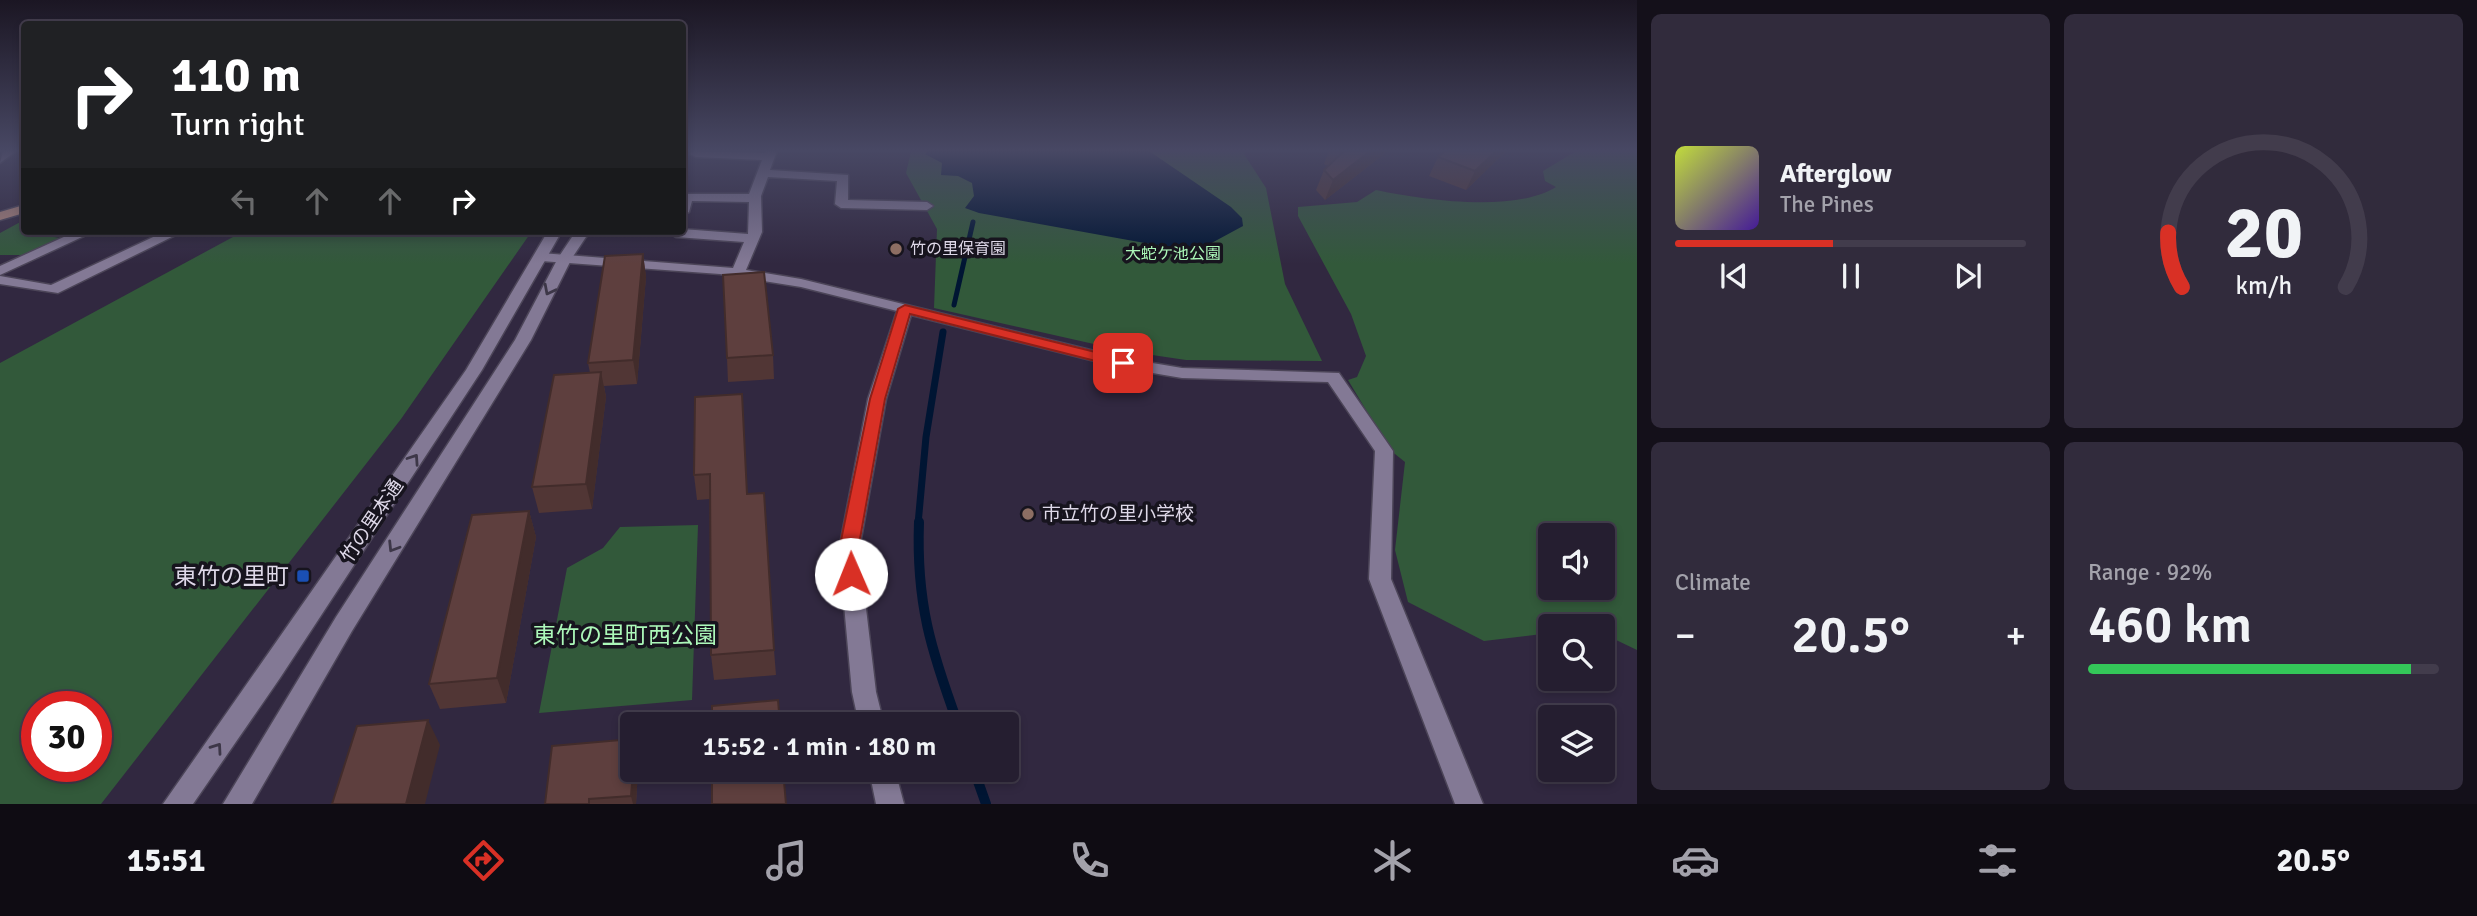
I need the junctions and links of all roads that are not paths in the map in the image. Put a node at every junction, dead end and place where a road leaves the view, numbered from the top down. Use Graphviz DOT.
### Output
graph roads {
  1 [pos="758,189"];
  2 [pos="843,189"];
  3 [pos="755,198"];
  4 [pos="686,200"];
  5 [pos="927,206"];
  6 [pos="21,210"];
  7 [pos="0,216"];
  8 [pos="686,234"];
  9 [pos="79,235"];
  10 [pos="169,235"];
  11 [pos="553,235"];
  12 [pos="580,235"];
  13 [pos="753,237"];
  14 [pos="541,257"];
  15 [pos="565,258"];
  16 [pos="0,271"];
  17 [pos="738,273"];
  18 [pos="0,279"];
  19 [pos="905,309"];
  20 [pos="868,712"];
  21 [pos="885,782"];
  22 [pos="177,804"];
  23 [pos="237,804"];
  24 [pos="890,804"];
  25 [pos="1469,804"];
  1 -- 3 [label="street"];
  2 -- 5 [label="street"];
  3 -- 4 [label="street"];
  3 -- 13 [label="street"];
  6 -- 7 [label="main road"];
  8 -- 13 [label="street"];
  9 -- 16 [label="street"];
  10 -- 18 [label="street"];
  11 -- 14 [label="street, 竹の里本通"];
  12 -- 15 [label="street, 竹の里本通"];
  13 -- 17 [label="street"];
  14 -- 15 [label="street"];
  22 -- 14 [label="street, 竹の里本通, one-way"];
  15 -- 17 [label="street"];
  15 -- 23 [label="street, 竹の里本通, one-way"];
  17 -- 19 [label="street"];
  19 -- 20 [label="street"];
  19 -- 25 [label="street"];
  21 -- 24 [label="street"];
}
